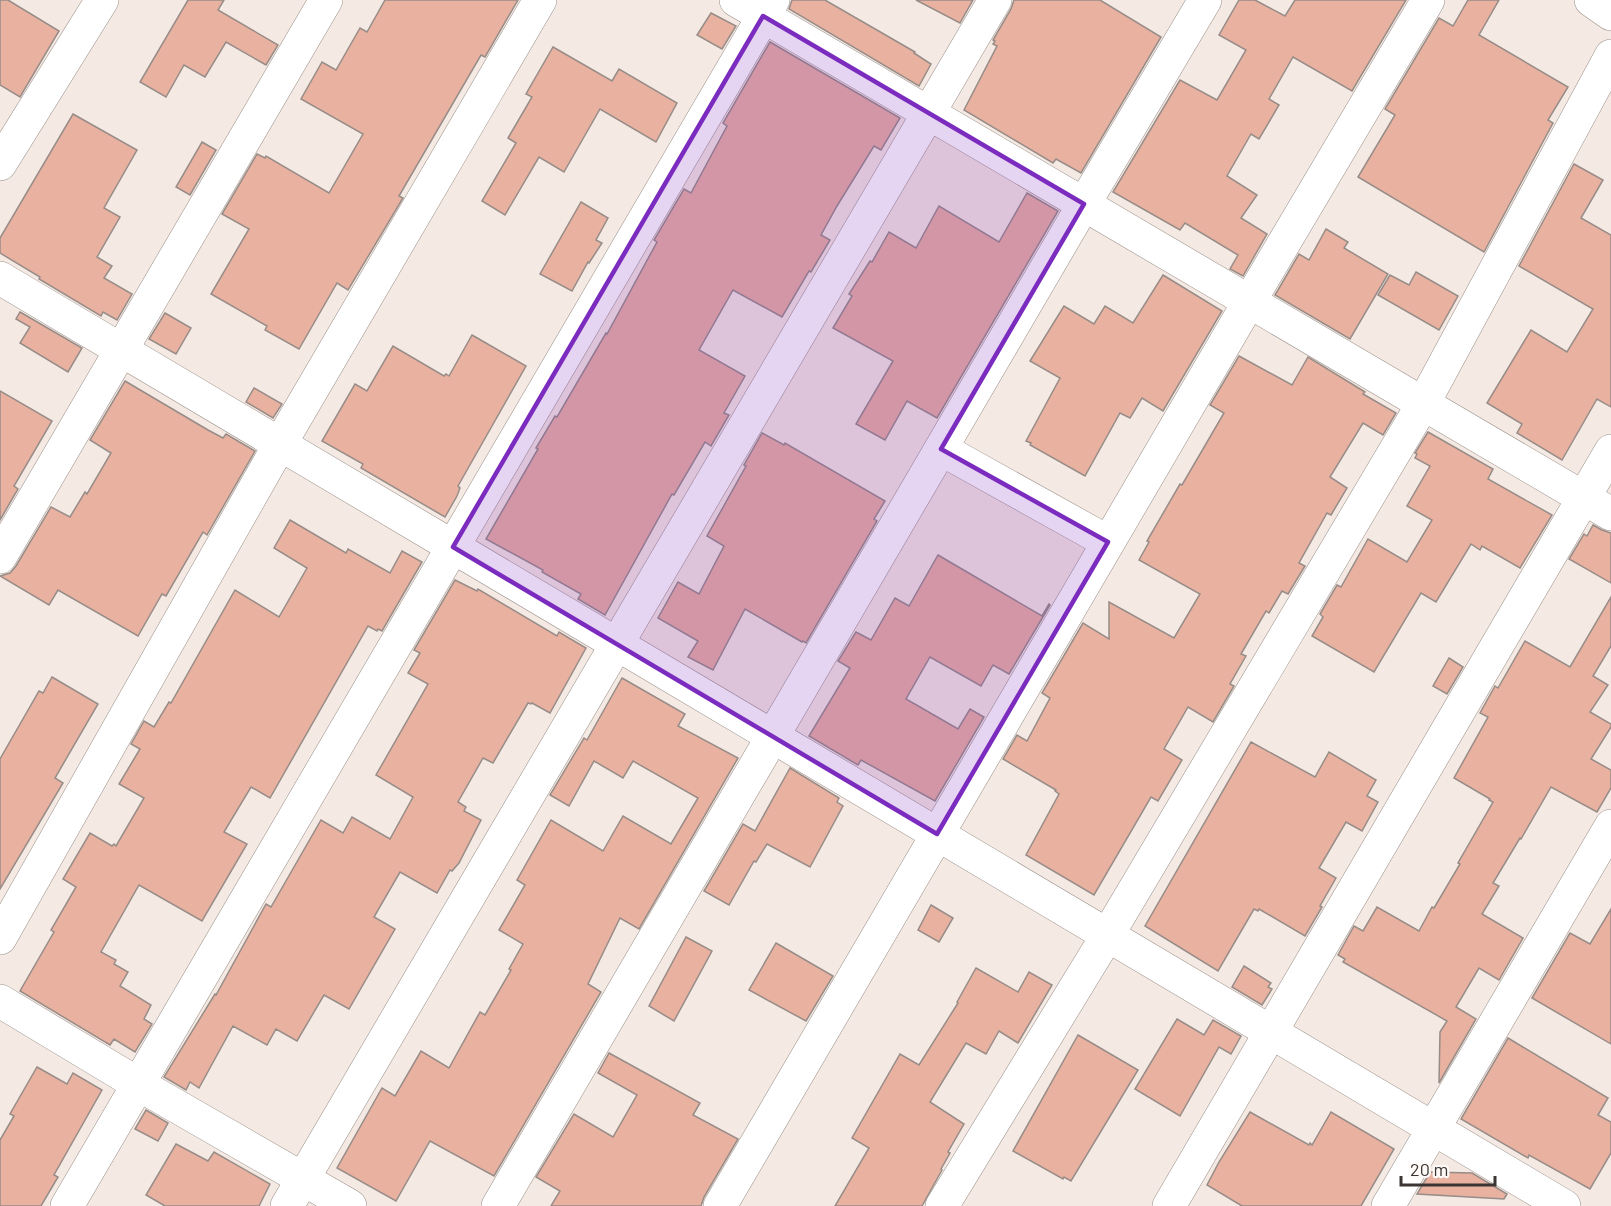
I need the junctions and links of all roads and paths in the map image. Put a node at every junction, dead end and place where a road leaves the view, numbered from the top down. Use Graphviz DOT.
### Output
graph roads {
  1 [pos="102,0"];
  2 [pos="326,0"];
  3 [pos="540,0"];
  4 [pos="995,0"];
  5 [pos="1205,0"];
  6 [pos="1428,0"];
  7 [pos="1591,0"];
  8 [pos="758,5"];
  9 [pos="1611,14"];
  10 [pos="1611,56"];
  11 [pos="928,113"];
  12 [pos="0,164"];
  13 [pos="1084,204"];
  14 [pos="0,278"];
  15 [pos="1249,302"];
  16 [pos="121,350"];
  17 [pos="1423,404"];
  18 [pos="280,444"];
  19 [pos="940,449"];
  20 [pos="1611,451"];
  21 [pos="1583,498"];
  22 [pos="1611,514"];
  23 [pos="1108,542"];
  24 [pos="453,547"];
  25 [pos="0,557"];
  26 [pos="617,644"];
  27 [pos="772,736"];
  28 [pos="1611,826"];
  29 [pos="938,834"];
  30 [pos="1107,936"];
  31 [pos="0,938"];
  32 [pos="0,1001"];
  33 [pos="1271,1032"];
  34 [pos="138,1084"];
  35 [pos="1433,1129"];
  36 [pos="303,1178"];
  37 [pos="67,1206"];
  38 [pos="287,1206"];
  39 [pos="350,1206"];
  40 [pos="498,1206"];
  41 [pos="720,1206"];
  42 [pos="942,1206"];
  43 [pos="1169,1206"];
  44 [pos="1388,1206"];
  45 [pos="1564,1206"];
  1 -- 12 [label="street"];
  2 -- 16 [label="street"];
  3 -- 18 [label="street"];
  4 -- 11 [label="street"];
  5 -- 13 [label="street"];
  6 -- 15 [label="street"];
  7 -- 9 [label="street"];
  8 -- 11 [label="street"];
  8 -- 24 [label="street"];
  10 -- 17 [label="street"];
  11 -- 13 [label="street"];
  11 -- 26 [label="street"];
  13 -- 15 [label="street"];
  13 -- 19 [label="street"];
  14 -- 16 [label="street"];
  15 -- 17 [label="street"];
  15 -- 23 [label="street"];
  16 -- 18 [label="street"];
  16 -- 25 [label="street"];
  17 -- 21 [label="street"];
  17 -- 30 [label="street"];
  18 -- 24 [label="street"];
  18 -- 31 [label="street"];
  19 -- 23 [label="street"];
  19 -- 27 [label="street"];
  20 -- 21 [label="street"];
  21 -- 22 [label="street"];
  21 -- 33 [label="street"];
  23 -- 29 [label="street"];
  24 -- 26 [label="street"];
  24 -- 34 [label="street"];
  26 -- 27 [label="street"];
  26 -- 36 [label="street"];
  27 -- 29 [label="street"];
  27 -- 40 [label="street"];
  28 -- 35 [label="street"];
  29 -- 30 [label="street"];
  29 -- 41 [label="street"];
  30 -- 33 [label="street"];
  30 -- 42 [label="street"];
  32 -- 34 [label="street"];
  33 -- 35 [label="street"];
  33 -- 43 [label="street"];
  34 -- 36 [label="street"];
  34 -- 37 [label="street"];
  35 -- 44 [label="street"];
  35 -- 45 [label="street"];
  36 -- 38 [label="street"];
  36 -- 39 [label="street"];
}
